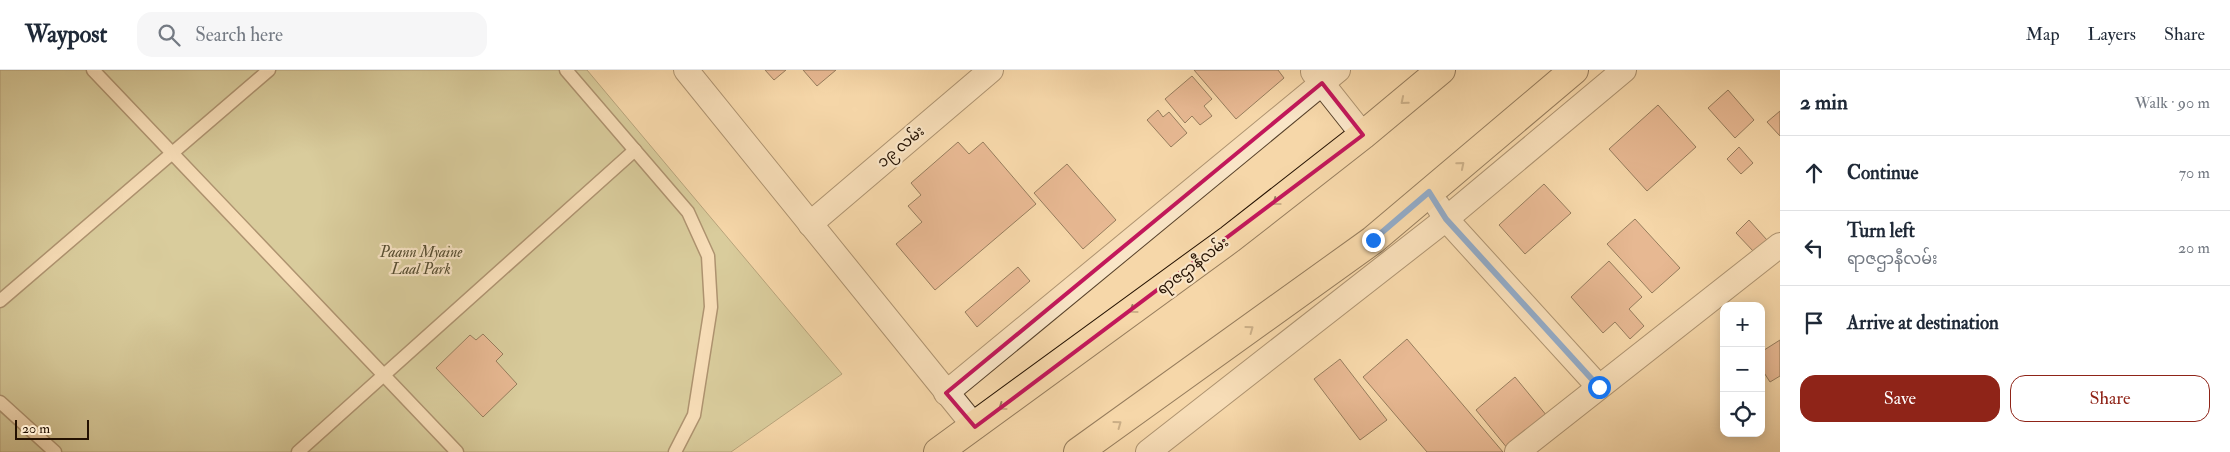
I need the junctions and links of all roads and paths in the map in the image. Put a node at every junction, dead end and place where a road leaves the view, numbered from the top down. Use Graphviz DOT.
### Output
graph roads {
  1 [pos="93,70"];
  2 [pos="269,70"];
  3 [pos="566,70"];
  4 [pos="686,70"];
  5 [pos="991,70"];
  6 [pos="1441,70"];
  7 [pos="1574,70"];
  8 [pos="1624,70"];
  9 [pos="1324,74"];
  10 [pos="1363,135"];
  11 [pos="635,150"];
  12 [pos="173,154"];
  13 [pos="1429,192"];
  14 [pos="1446,219"];
  15 [pos="810,224"];
  16 [pos="1780,245"];
  17 [pos="0,301"];
  18 [pos="384,375"];
  19 [pos="1599,387"];
  20 [pos="946,393"];
  21 [pos="0,402"];
  22 [pos="975,427"];
  23 [pos="55,452"];
  24 [pos="298,452"];
  25 [pos="457,452"];
  26 [pos="675,452"];
  27 [pos="938,452"];
  28 [pos="1078,452"];
  29 [pos="1148,452"];
  30 [pos="1517,452"];
  1 -- 12 [label="lane"];
  2 -- 12 [label="lane"];
  3 -- 11 [label="lane"];
  4 -- 15 [label="street"];
  5 -- 15 [label="street, ၁၉ လမ်း"];
  6 -- 10 [label="main road, ရာဇဌာနီလမ်း, one-way"];
  13 -- 7 [label="main road, one-way"];
  8 -- 14 [label="street"];
  9 -- 10 [label="street"];
  9 -- 20 [label="street"];
  10 -- 22 [label="main road, ရာဇဌာနီလမ်း, one-way"];
  11 -- 18 [label="lane"];
  11 -- 26 [label="lane"];
  12 -- 17 [label="lane"];
  12 -- 18 [label="lane"];
  13 -- 14 [label="street"];
  28 -- 13 [label="main road, one-way"];
  14 -- 19 [label="street"];
  14 -- 29 [label="street"];
  15 -- 20 [label="street"];
  16 -- 19 [label="street"];
  18 -- 24 [label="lane"];
  18 -- 25 [label="lane"];
  19 -- 30 [label="street"];
  20 -- 22 [label="street"];
  21 -- 23 [label="lane"];
  22 -- 27 [label="main road, ရာဇဌာနီလမ်း"];
}
